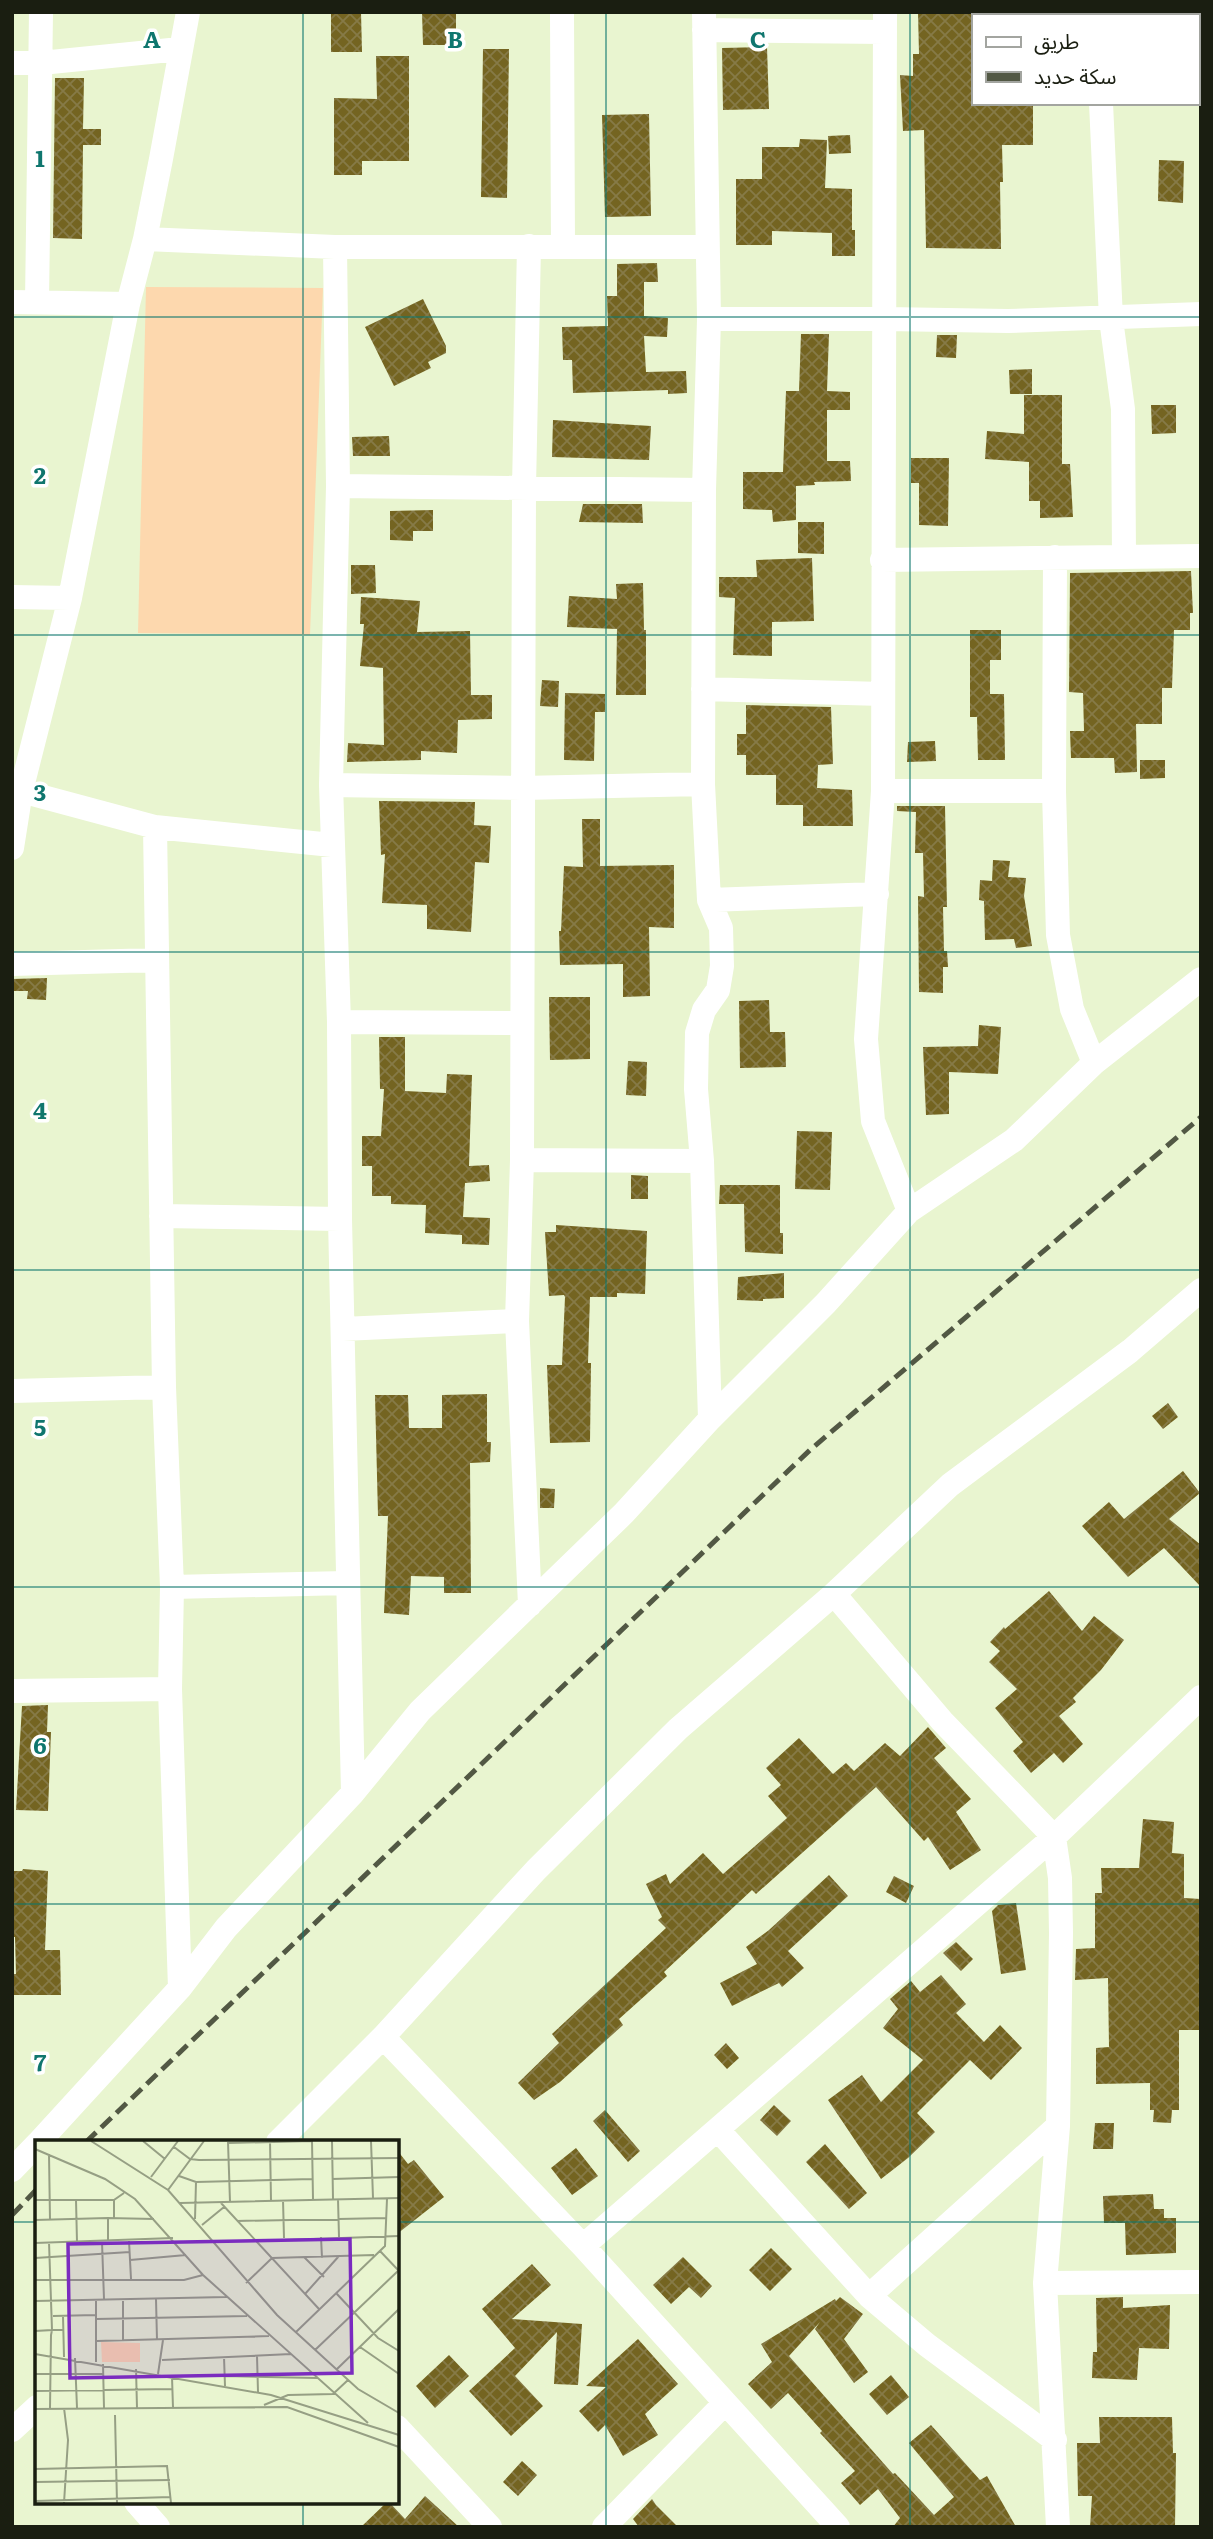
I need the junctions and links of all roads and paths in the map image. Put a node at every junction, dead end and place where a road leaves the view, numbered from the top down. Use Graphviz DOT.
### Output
graph roads {
  1 [pos="41,12"];
  2 [pos="188,12"];
  3 [pos="562,12"];
  4 [pos="704,21"];
  5 [pos="885,22"];
  6 [pos="180,49"];
  7 [pos="12,63"];
  8 [pos="41,63"];
  9 [pos="1101,105"];
  10 [pos="145,239"];
  11 [pos="529,246"];
  12 [pos="335,247"];
  13 [pos="563,247"];
  14 [pos="707,247"];
  15 [pos="12,302"];
  16 [pos="37,302"];
  17 [pos="128,304"];
  18 [pos="1201,314"];
  19 [pos="886,318"];
  20 [pos="709,319"];
  21 [pos="1111,319"];
  22 [pos="338,486"];
  23 [pos="524,486"];
  24 [pos="704,490"];
  25 [pos="1201,556"];
  26 [pos="1055,557"];
  27 [pos="1124,557"];
  28 [pos="882,560"];
  29 [pos="12,597"];
  30 [pos="70,598"];
  31 [pos="703,689"];
  32 [pos="883,694"];
  33 [pos="703,784"];
  34 [pos="331,785"];
  35 [pos="522,788"];
  36 [pos="21,791"];
  37 [pos="883,791"];
  38 [pos="1054,791"];
  39 [pos="155,827"];
  40 [pos="332,845"];
  41 [pos="12,848"];
  42 [pos="877,894"];
  43 [pos="709,900"];
  44 [pos="157,960"];
  45 [pos="12,964"];
  46 [pos="1201,979"];
  47 [pos="339,1022"];
  48 [pos="523,1023"];
  49 [pos="1094,1063"];
  50 [pos="522,1160"];
  51 [pos="702,1161"];
  52 [pos="909,1211"];
  53 [pos="162,1216"];
  54 [pos="340,1219"];
  55 [pos="1201,1290"];
  56 [pos="517,1321"];
  57 [pos="343,1329"];
  58 [pos="164,1387"];
  59 [pos="12,1391"];
  60 [pos="710,1419"];
  61 [pos="348,1583"];
  62 [pos="172,1587"];
  63 [pos="834,1594"];
  64 [pos="530,1605"];
  65 [pos="170,1689"];
  66 [pos="12,1691"];
  67 [pos="1201,1697"];
  68 [pos="353,1793"];
  69 [pos="1054,1837"];
  70 [pos="180,1988"];
  71 [pos="383,2037"];
  72 [pos="1058,2126"];
  73 [pos="718,2130"];
  74 [pos="41,2140"];
  75 [pos="280,2140"];
  76 [pos="35,2146"];
  77 [pos="12,2170"];
  78 [pos="583,2246"];
  79 [pos="1201,2282"];
  80 [pos="1045,2283"];
  81 [pos="869,2296"];
  82 [pos="724,2404"];
  83 [pos="35,2409"];
  84 [pos="399,2429"];
  85 [pos="12,2430"];
  86 [pos="1055,2440"];
  87 [pos="138,2504"];
  88 [pos="158,2527"];
  89 [pos="490,2527"];
  90 [pos="604,2527"];
  91 [pos="838,2527"];
  92 [pos="1058,2527"];
  1 -- 8 [label="street"];
  2 -- 6 [label="street"];
  3 -- 13 [label="street"];
  4 -- 5 [label="street"];
  4 -- 14 [label="street"];
  5 -- 19 [label="street"];
  6 -- 8 [label="street"];
  6 -- 10 [label="street"];
  7 -- 8 [label="street"];
  8 -- 16 [label="street"];
  9 -- 21 [label="street"];
  10 -- 12 [label="street"];
  10 -- 17 [label="street"];
  11 -- 12 [label="street"];
  11 -- 13 [label="street"];
  11 -- 23 [label="street"];
  12 -- 22 [label="street"];
  13 -- 14 [label="street"];
  14 -- 20 [label="street"];
  15 -- 16 [label="street"];
  16 -- 17 [label="street"];
  17 -- 30 [label="street"];
  18 -- 21 [label="street"];
  19 -- 20 [label="street"];
  19 -- 21 [label="street"];
  19 -- 28 [label="street"];
  20 -- 24 [label="street"];
  21 -- 27 [label="street"];
  22 -- 23 [label="street"];
  22 -- 34 [label="street"];
  23 -- 24 [label="street"];
  23 -- 35 [label="street"];
  24 -- 31 [label="street"];
  25 -- 27 [label="street"];
  26 -- 27 [label="street"];
  26 -- 28 [label="street"];
  26 -- 38 [label="street"];
  28 -- 32 [label="street"];
  29 -- 30 [label="street"];
  30 -- 36 [label="street"];
  31 -- 32 [label="street"];
  31 -- 33 [label="street"];
  32 -- 37 [label="street"];
  33 -- 35 [label="street"];
  33 -- 43 [label="street"];
  34 -- 35 [label="street"];
  34 -- 40 [label="street"];
  35 -- 48 [label="street"];
  36 -- 39 [label="street"];
  36 -- 41 [label="street"];
  37 -- 38 [label="street"];
  37 -- 42 [label="street"];
  38 -- 49 [label="street"];
  39 -- 40 [label="street"];
  39 -- 44 [label="street"];
  40 -- 47 [label="street"];
  42 -- 43 [label="street"];
  42 -- 52 [label="street"];
  43 -- 51 [label="street"];
  44 -- 45 [label="street"];
  44 -- 53 [label="street"];
  46 -- 49 [label="street"];
  47 -- 48 [label="street"];
  47 -- 54 [label="street"];
  48 -- 50 [label="street"];
  49 -- 52 [label="street"];
  50 -- 51 [label="street"];
  50 -- 56 [label="street"];
  51 -- 60 [label="street"];
  52 -- 60 [label="street"];
  53 -- 54 [label="street"];
  53 -- 58 [label="street"];
  54 -- 57 [label="street"];
  55 -- 63 [label="street"];
  56 -- 57 [label="street"];
  56 -- 64 [label="street"];
  57 -- 61 [label="street"];
  58 -- 59 [label="street"];
  58 -- 62 [label="street"];
  60 -- 64 [label="street"];
  61 -- 62 [label="street"];
  61 -- 68 [label="street"];
  62 -- 65 [label="street"];
  63 -- 69 [label="street"];
  63 -- 71 [label="street"];
  64 -- 68 [label="street"];
  65 -- 66 [label="street"];
  65 -- 70 [label="street"];
  67 -- 69 [label="street"];
  68 -- 70 [label="street"];
  69 -- 72 [label="street"];
  69 -- 73 [label="street"];
  70 -- 74 [label="street"];
  71 -- 75 [label="street"];
  71 -- 78 [label="street"];
  72 -- 80 [label="street"];
  72 -- 81 [label="street"];
  73 -- 78 [label="street"];
  73 -- 81 [label="street"];
  76 -- 77 [label="street"];
  78 -- 82 [label="street"];
  79 -- 80 [label="street"];
  80 -- 86 [label="street"];
  81 -- 86 [label="street"];
  82 -- 90 [label="street"];
  82 -- 91 [label="street"];
  83 -- 85 [label="street"];
  84 -- 89 [label="street"];
  86 -- 92 [label="street"];
  87 -- 88 [label="street"];
}
